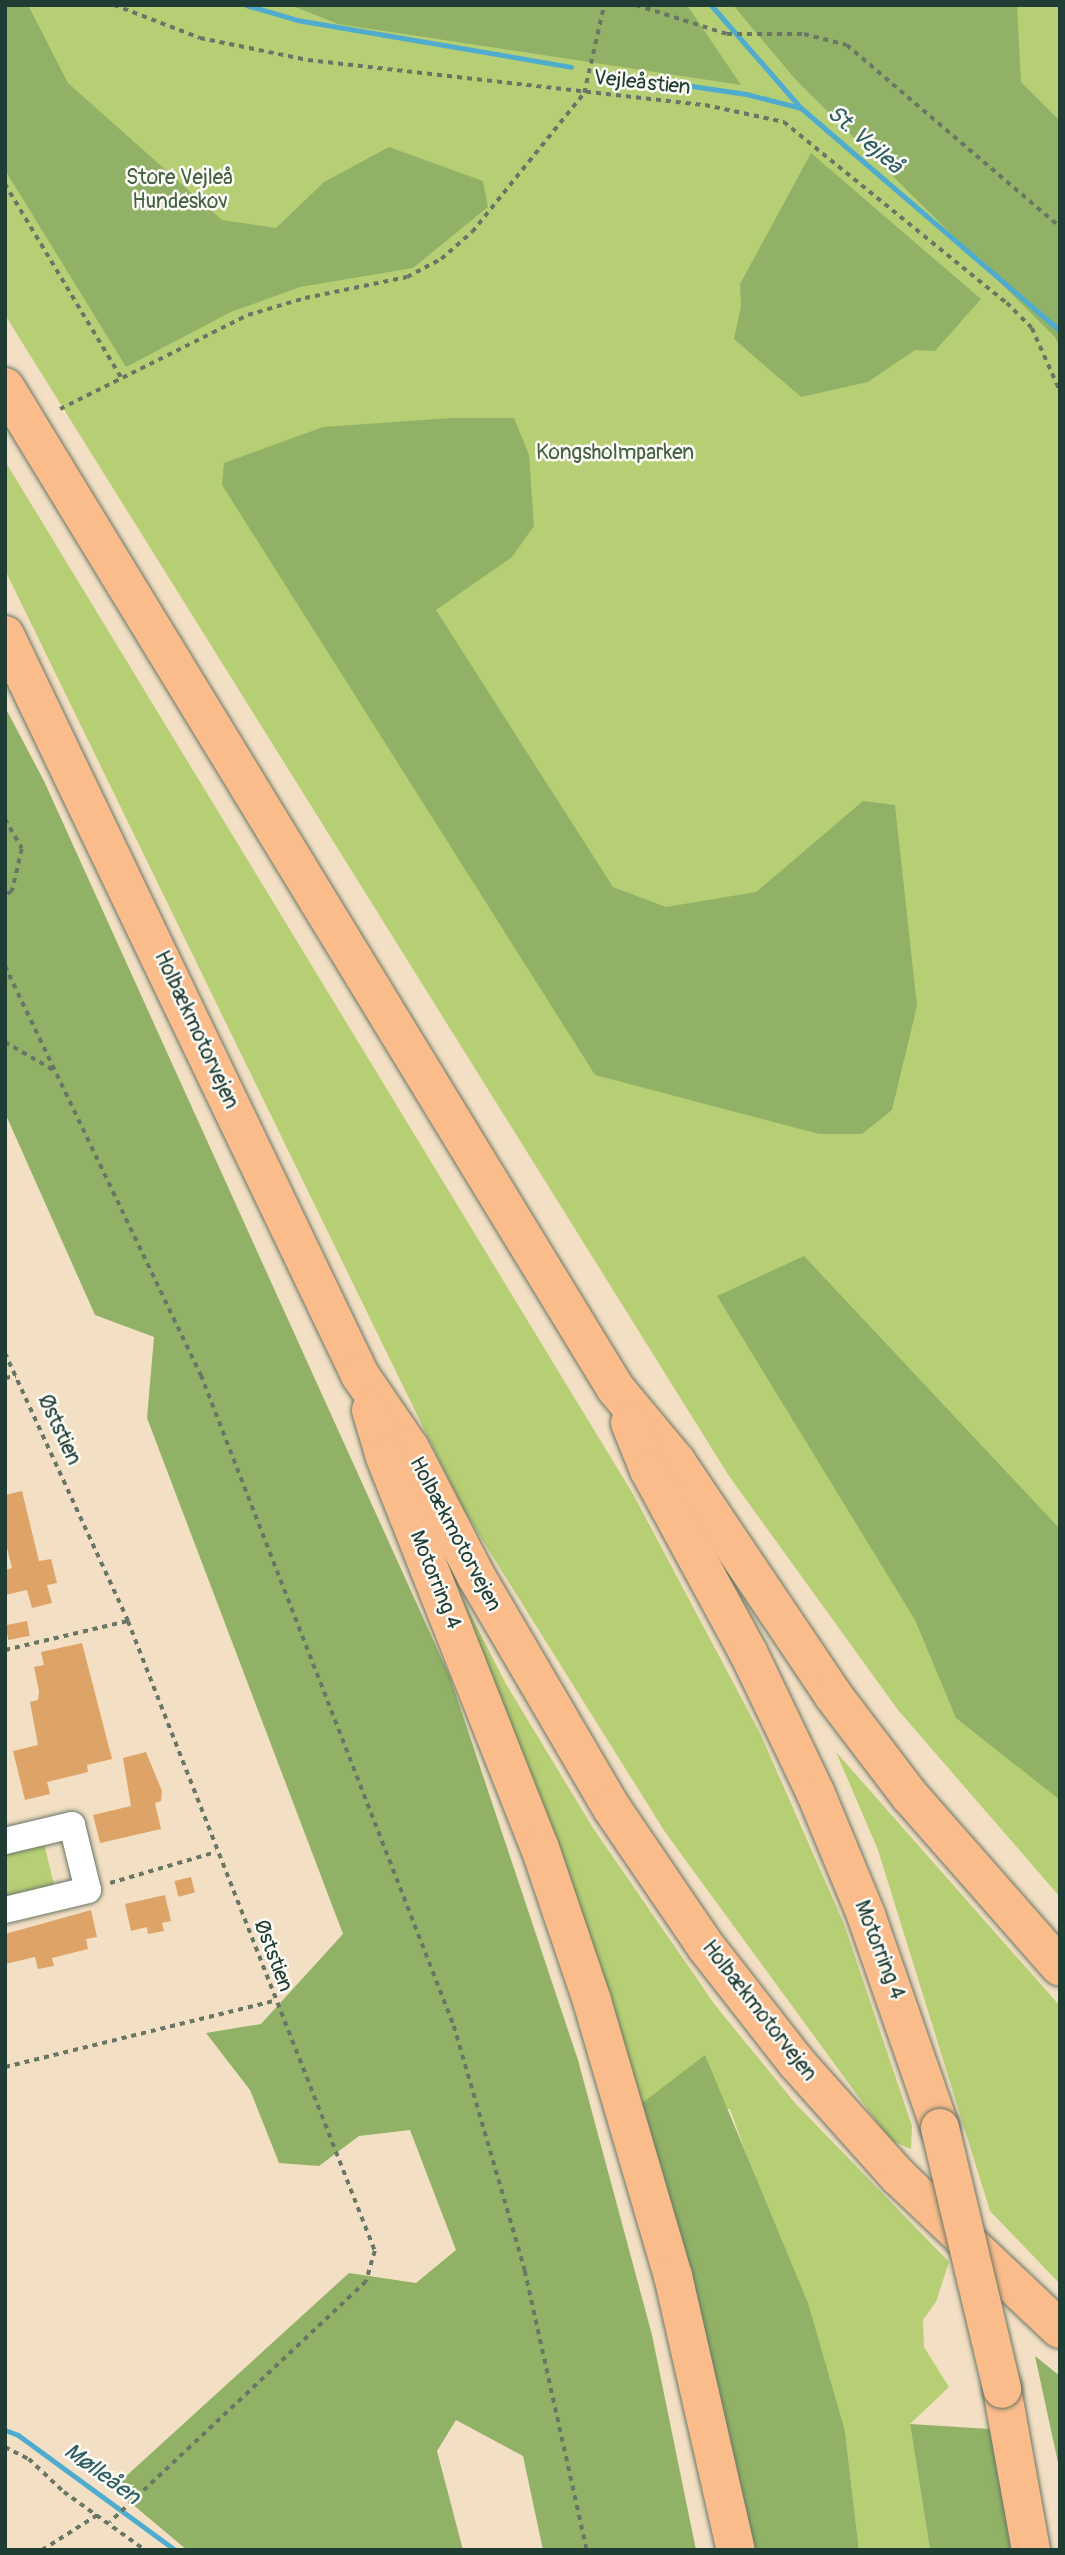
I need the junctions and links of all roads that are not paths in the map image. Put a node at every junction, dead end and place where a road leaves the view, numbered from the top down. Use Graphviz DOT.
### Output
graph roads {
  1 [pos="5,387"];
  2 [pos="5,635"];
  3 [pos="360,1375"];
  4 [pos="616,1389"];
  5 [pos="5,1841"];
  6 [pos="5,1910"];
  7 [pos="1060,1966"];
  8 [pos="1060,2329"];
  9 [pos="736,2550"];
  10 [pos="1031,2550"];
  1 -- 4 [label="highway"];
  2 -- 3 [label="highway, Holbækmotorvejen"];
  3 -- 8 [label="highway, Holbækmotorvejen"];
  3 -- 9 [label="highway, Motorring 4"];
  4 -- 7 [label="highway"];
  4 -- 10 [label="highway, Motorring 4, bridge"];
  5 -- 6 [label="street"];
}
